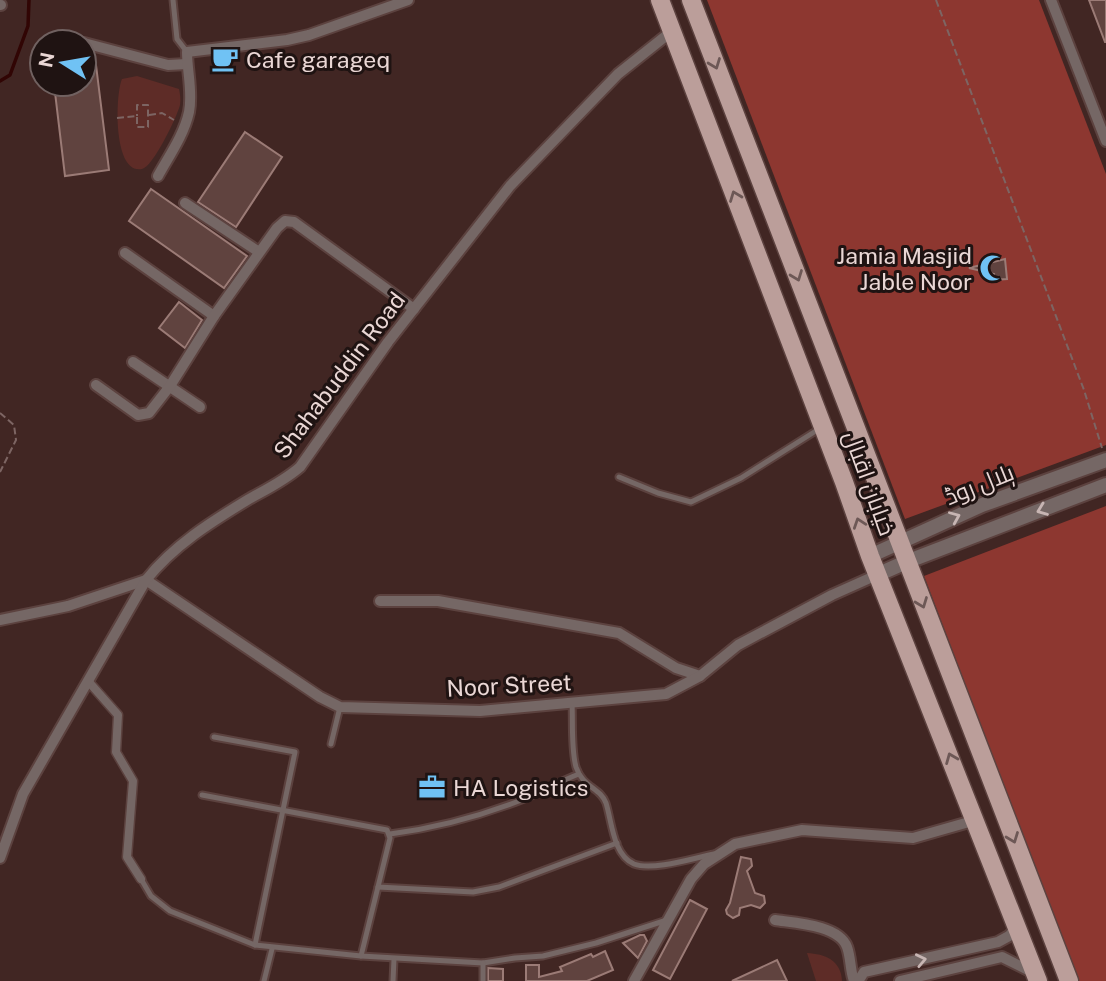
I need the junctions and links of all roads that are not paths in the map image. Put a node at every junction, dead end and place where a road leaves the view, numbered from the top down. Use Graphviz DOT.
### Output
graph roads {
  1 [pos="173,0"];
  2 [pos="408,0"];
  3 [pos="660,0"];
  4 [pos="691,0"];
  5 [pos="1051,0"];
  6 [pos="698,19"];
  7 [pos="672,31"];
  8 [pos="98,47"];
  9 [pos="187,52"];
  10 [pos="187,64"];
  11 [pos="1106,141"];
  12 [pos="158,176"];
  13 [pos="185,203"];
  14 [pos="259,252"];
  15 [pos="125,253"];
  16 [pos="414,309"];
  17 [pos="214,316"];
  18 [pos="132,362"];
  19 [pos="96,385"];
  20 [pos="170,386"];
  21 [pos="200,407"];
  22 [pos="850,415"];
  23 [pos="823,426"];
  24 [pos="1105,456"];
  25 [pos="619,477"];
  26 [pos="1106,485"];
  27 [pos="899,541"];
  28 [pos="870,556"];
  29 [pos="906,562"];
  30 [pos="879,575"];
  31 [pos="146,580"];
  32 [pos="380,601"];
  33 [pos="0,620"];
  34 [pos="699,676"];
  35 [pos="88,681"];
  36 [pos="572,703"];
  37 [pos="340,707"];
  38 [pos="214,737"];
  39 [pos="331,744"];
  40 [pos="579,774"];
  41 [pos="202,795"];
  42 [pos="283,809"];
  43 [pos="1002,809"];
  44 [pos="976,820"];
  45 [pos="390,834"];
  46 [pos="617,843"];
  47 [pos="717,854"];
  48 [pos="0,858"];
  49 [pos="141,879"];
  50 [pos="378,887"];
  51 [pos="667,920"];
  52 [pos="775,920"];
  53 [pos="1017,926"];
  54 [pos="255,945"];
  55 [pos="271,948"];
  56 [pos="361,956"];
  57 [pos="394,959"];
  58 [pos="483,963"];
  59 [pos="1037,978"];
  60 [pos="264,981"];
  61 [pos="393,981"];
  62 [pos="483,981"];
  63 [pos="634,981"];
  64 [pos="858,981"];
  65 [pos="900,981"];
  66 [pos="1069,981"];
  1 -- 9 [label="lane"];
  2 -- 9 [label="street"];
  3 -- 7 [label="main road, خیابان اقبال"];
  4 -- 6 [label="main road, خیابان اقبال"];
  5 -- 11 [label="street"];
  6 -- 7 [label="main road"];
  6 -- 22 [label="main road, خیابان اقبال, one-way"];
  7 -- 16 [label="street, Shahabuddin Road"];
  23 -- 7 [label="main road, خیابان اقبال, one-way"];
  8 -- 10 [label="street"];
  9 -- 10 [label="street"];
  10 -- 12 [label="street"];
  13 -- 14 [label="street"];
  14 -- 16 [label="street"];
  14 -- 17 [label="street"];
  15 -- 17 [label="street"];
  16 -- 31 [label="street, Shahabuddin Road"];
  17 -- 20 [label="street"];
  18 -- 20 [label="street"];
  19 -- 20 [label="street"];
  20 -- 21 [label="street"];
  22 -- 23 [label="main road"];
  22 -- 27 [label="main road, خیابان اقبال"];
  23 -- 25 [label="lane"];
  28 -- 23 [label="main road, خیابان اقبال, one-way"];
  27 -- 24 [label="street, ہلال روڈ, one-way"];
  26 -- 29 [label="street, ہلال روڈ, one-way"];
  27 -- 28 [label="street, ہلال روڈ"];
  27 -- 29 [label="main road, خیابان اقبال"];
  28 -- 30 [label="main road, خیابان اقبال"];
  29 -- 30 [label="street, ہلال روڈ"];
  29 -- 43 [label="main road, خیابان اقبال, one-way"];
  30 -- 34 [label="street, Noor Street"];
  44 -- 30 [label="main road, خیابان اقبال, one-way"];
  31 -- 33 [label="street"];
  31 -- 35 [label="street, Shahabuddin Road"];
  31 -- 37 [label="street, Noor Street"];
  32 -- 34 [label="street"];
  34 -- 36 [label="street, Noor Street"];
  35 -- 48 [label="street, Shahabuddin Road"];
  35 -- 49 [label="street"];
  36 -- 37 [label="street, Noor Street"];
  36 -- 40 [label="lane"];
  37 -- 39 [label="lane"];
  38 -- 42 [label="lane"];
  40 -- 45 [label="lane"];
  40 -- 46 [label="lane"];
  41 -- 42 [label="lane"];
  42 -- 45 [label="lane"];
  42 -- 54 [label="lane"];
  43 -- 44 [label="main road"];
  43 -- 66 [label="main road, خیابان اقبال, one-way"];
  44 -- 47 [label="street"];
  44 -- 53 [label="main road, خیابان اقبال"];
  45 -- 50 [label="lane"];
  46 -- 47 [label="lane"];
  46 -- 50 [label="lane"];
  47 -- 51 [label="street"];
  49 -- 54 [label="lane"];
  50 -- 56 [label="lane"];
  51 -- 58 [label="lane"];
  51 -- 63 [label="street"];
  52 -- 64 [label="street"];
  53 -- 59 [label="main road, خیابان اقبال"];
  64 -- 53 [label="street, one-way"];
  54 -- 55 [label="lane"];
  55 -- 56 [label="lane"];
  55 -- 60 [label="lane"];
  56 -- 57 [label="lane"];
  57 -- 58 [label="lane"];
  57 -- 61 [label="lane"];
  58 -- 62 [label="lane"];
  59 -- 65 [label="street"];
}
